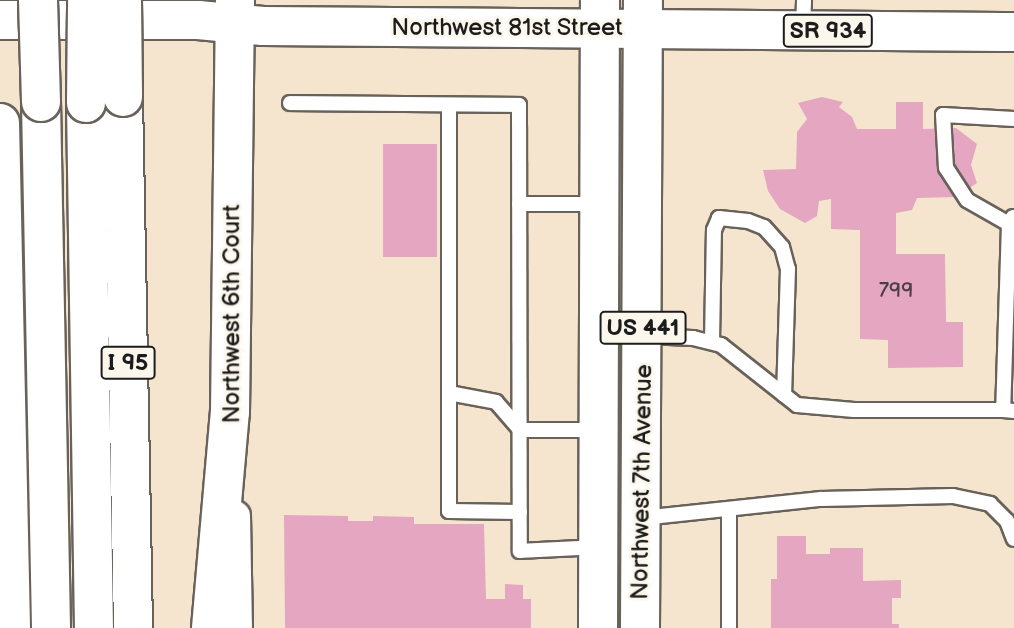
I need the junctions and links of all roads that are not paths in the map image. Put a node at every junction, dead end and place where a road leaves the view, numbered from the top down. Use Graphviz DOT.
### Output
graph roads {
  1 [pos="38,0"];
  2 [pos="87,0"];
  3 [pos="122,0"];
  4 [pos="235,12"];
  5 [pos="600,14"];
  6 [pos="643,15"];
  7 [pos="804,16"];
  8 [pos="0,20"];
  9 [pos="1014,32"];
  10 [pos="290,103"];
  11 [pos="449,105"];
  12 [pos="1014,119"];
  13 [pos="0,123"];
  14 [pos="520,204"];
  15 [pos="600,204"];
  16 [pos="1012,220"];
  17 [pos="643,336"];
  18 [pos="712,342"];
  19 [pos="449,393"];
  20 [pos="784,395"];
  21 [pos="1008,410"];
  22 [pos="230,412"];
  23 [pos="520,430"];
  24 [pos="599,430"];
  25 [pos="729,511"];
  26 [pos="520,512"];
  27 [pos="640,518"];
  28 [pos="1014,539"];
  29 [pos="599,547"];
  30 [pos="11,628"];
  31 [pos="51,628"];
  32 [pos="94,628"];
  33 [pos="133,628"];
  34 [pos="211,628"];
  35 [pos="237,628"];
  36 [pos="598,628"];
  37 [pos="640,628"];
  38 [pos="729,628"];
  1 -- 31 [label="main road, bridge"];
  2 -- 32 [label="main road, bridge"];
  3 -- 33 [label="main road, I 95, bridge"];
  4 -- 5 [label="main road, Northwest 81st Street / SR 934"];
  4 -- 8 [label="main road, Northwest 81st Street / SR 934"];
  4 -- 22 [label="main road, Northwest 6th Court"];
  5 -- 6 [label="main road, Northwest 81st Street / SR 934"];
  5 -- 15 [label="main road, Northwest 7th Avenue / US 441"];
  6 -- 7 [label="main road, Northwest 81st Street / SR 934"];
  6 -- 17 [label="main road, Northwest 7th Avenue / US 441"];
  7 -- 9 [label="main road, Northwest 81st Street / SR 934"];
  10 -- 11 [label="lane"];
  11 -- 14 [label="lane"];
  11 -- 19 [label="lane"];
  12 -- 16 [label="lane"];
  13 -- 30 [label="main road"];
  14 -- 15 [label="lane"];
  14 -- 23 [label="lane"];
  15 -- 24 [label="main road, Northwest 7th Avenue / US 441"];
  16 -- 21 [label="lane"];
  17 -- 18 [label="lane"];
  17 -- 27 [label="main road, Northwest 7th Avenue / US 441"];
  18 -- 20 [label="lane"];
  18 -- 20 [label="lane"];
  19 -- 23 [label="lane"];
  19 -- 26 [label="lane"];
  20 -- 21 [label="lane"];
  22 -- 34 [label="main road"];
  22 -- 35 [label="street, Northwest 6th Court"];
  23 -- 24 [label="lane"];
  23 -- 26 [label="lane"];
  24 -- 29 [label="main road, Northwest 7th Avenue / US 441"];
  25 -- 27 [label="lane"];
  25 -- 28 [label="lane"];
  25 -- 38 [label="lane"];
  26 -- 29 [label="lane"];
  27 -- 37 [label="main road, Northwest 7th Avenue / US 441"];
  29 -- 36 [label="main road, Northwest 7th Avenue / US 441"];
}
